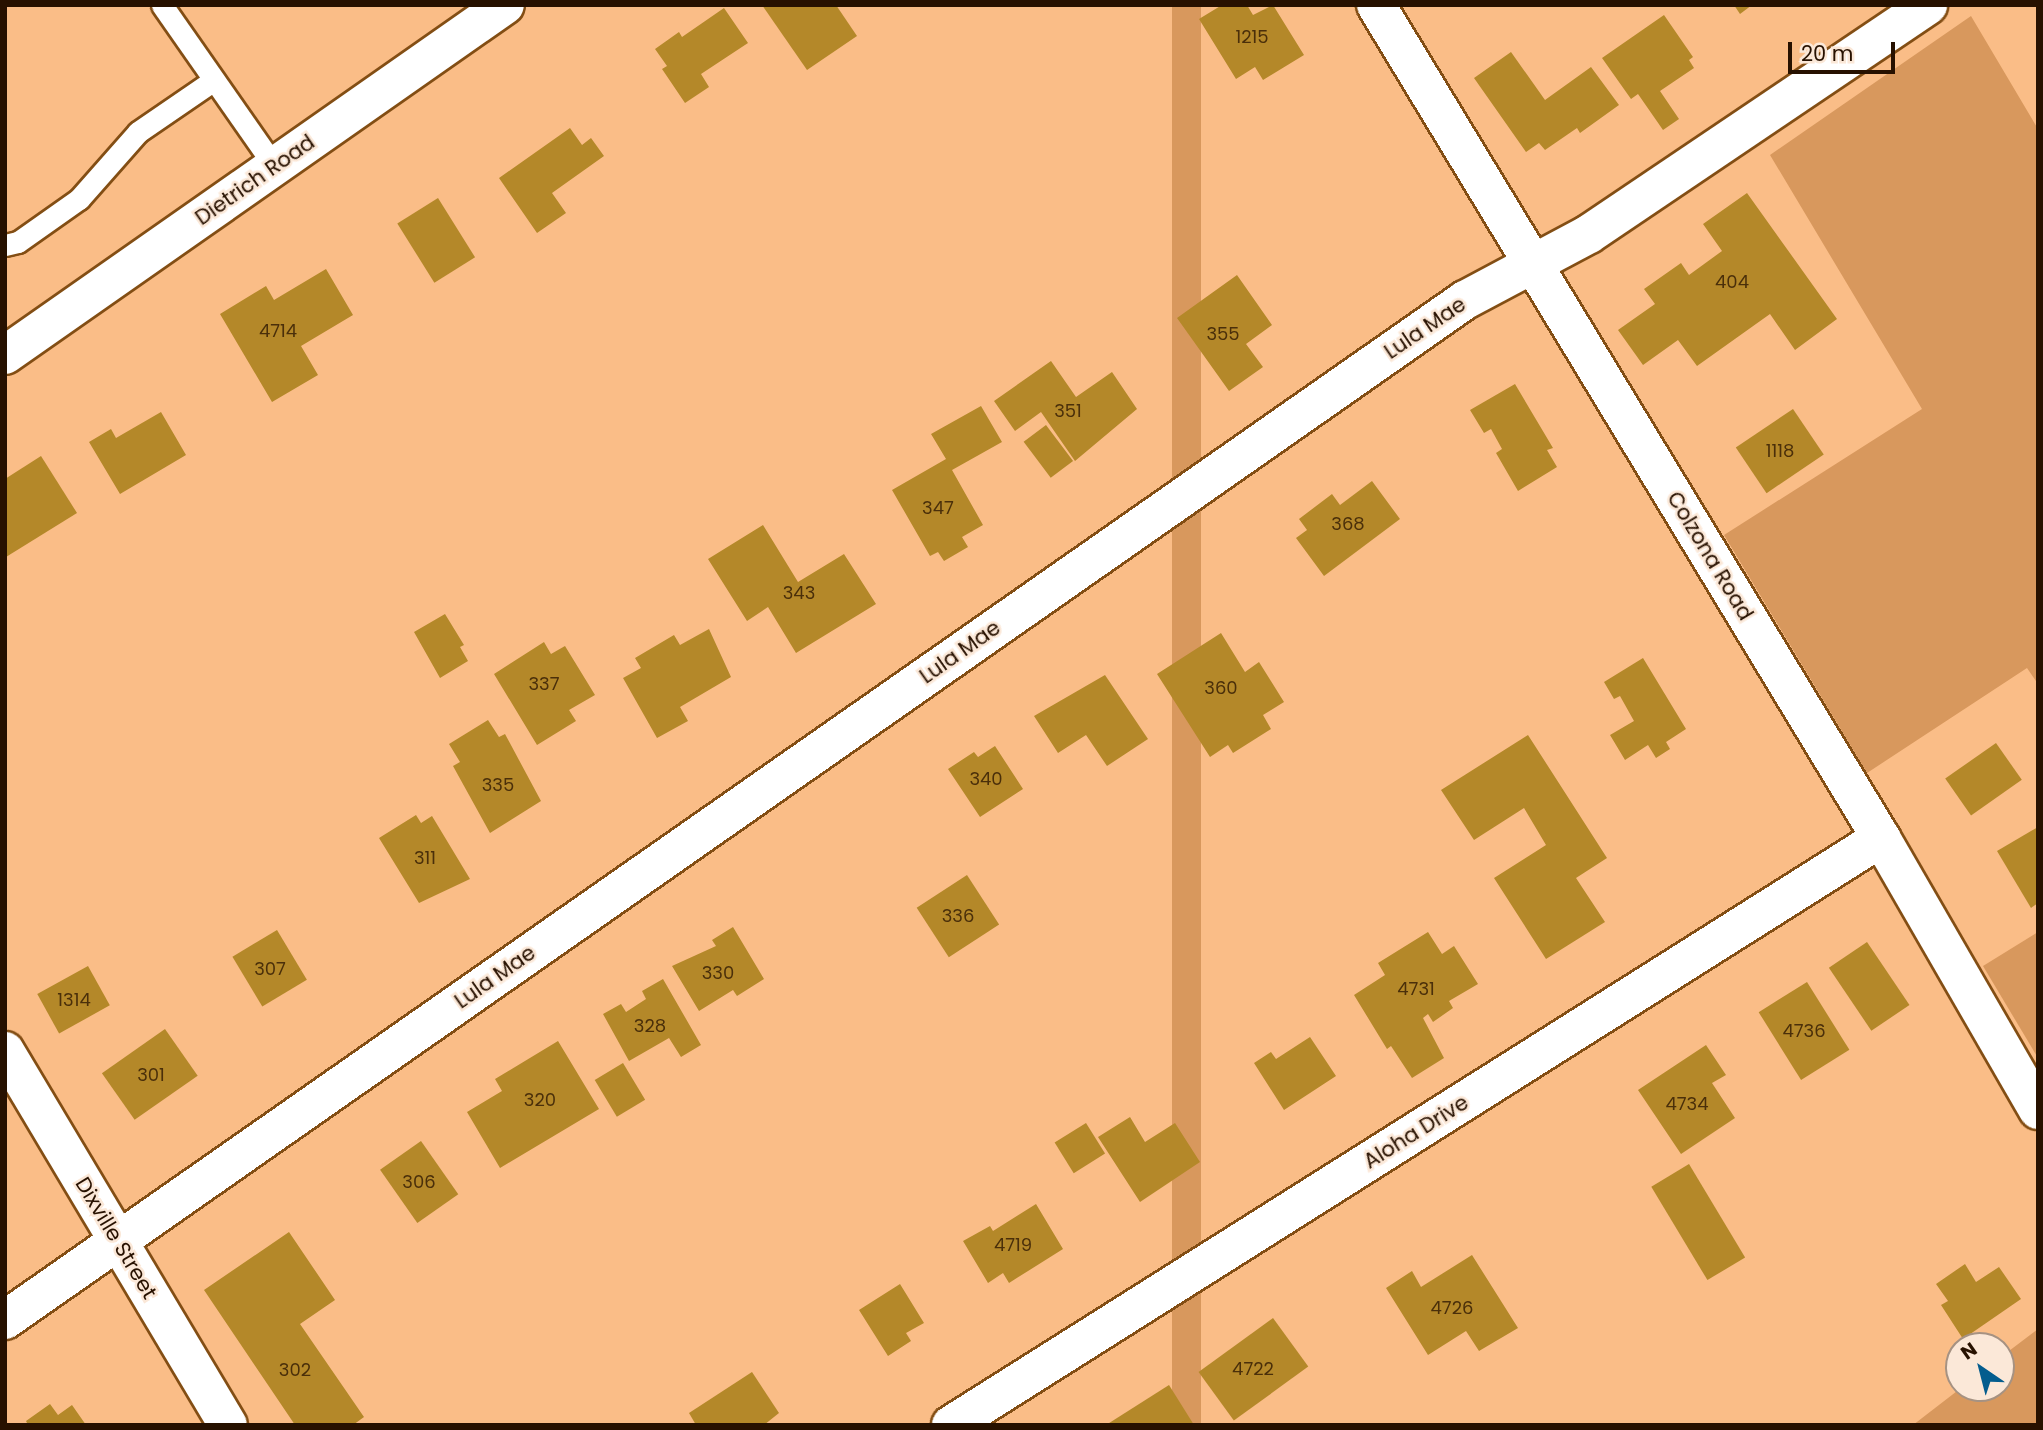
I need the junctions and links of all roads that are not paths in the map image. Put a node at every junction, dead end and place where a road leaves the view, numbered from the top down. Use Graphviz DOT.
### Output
graph roads {
  1 [pos="162,5"];
  2 [pos="505,5"];
  3 [pos="1376,5"];
  4 [pos="1928,5"];
  5 [pos="214,80"];
  6 [pos="275,167"];
  7 [pos="5,245"];
  8 [pos="1534,263"];
  9 [pos="5,355"];
  10 [pos="1881,838"];
  11 [pos="5,1051"];
  12 [pos="2038,1110"];
  13 [pos="118,1241"];
  14 [pos="5,1320"];
  15 [pos="228,1425"];
  16 [pos="951,1425"];
  1 -- 5 [label="lane"];
  2 -- 6 [label="street, Dietrich Road"];
  3 -- 8 [label="street, Colzona Road"];
  4 -- 8 [label="street, Lula Mae"];
  5 -- 6 [label="lane"];
  5 -- 7 [label="lane"];
  6 -- 9 [label="street, Dietrich Road"];
  8 -- 10 [label="street, Colzona Road"];
  8 -- 13 [label="street, Lula Mae"];
  10 -- 12 [label="street, Colzona Road"];
  10 -- 16 [label="street, Aloha Drive"];
  11 -- 13 [label="street, Dixville Street"];
  13 -- 14 [label="street, Lula Mae"];
  13 -- 15 [label="street, Dixville Street"];
}
